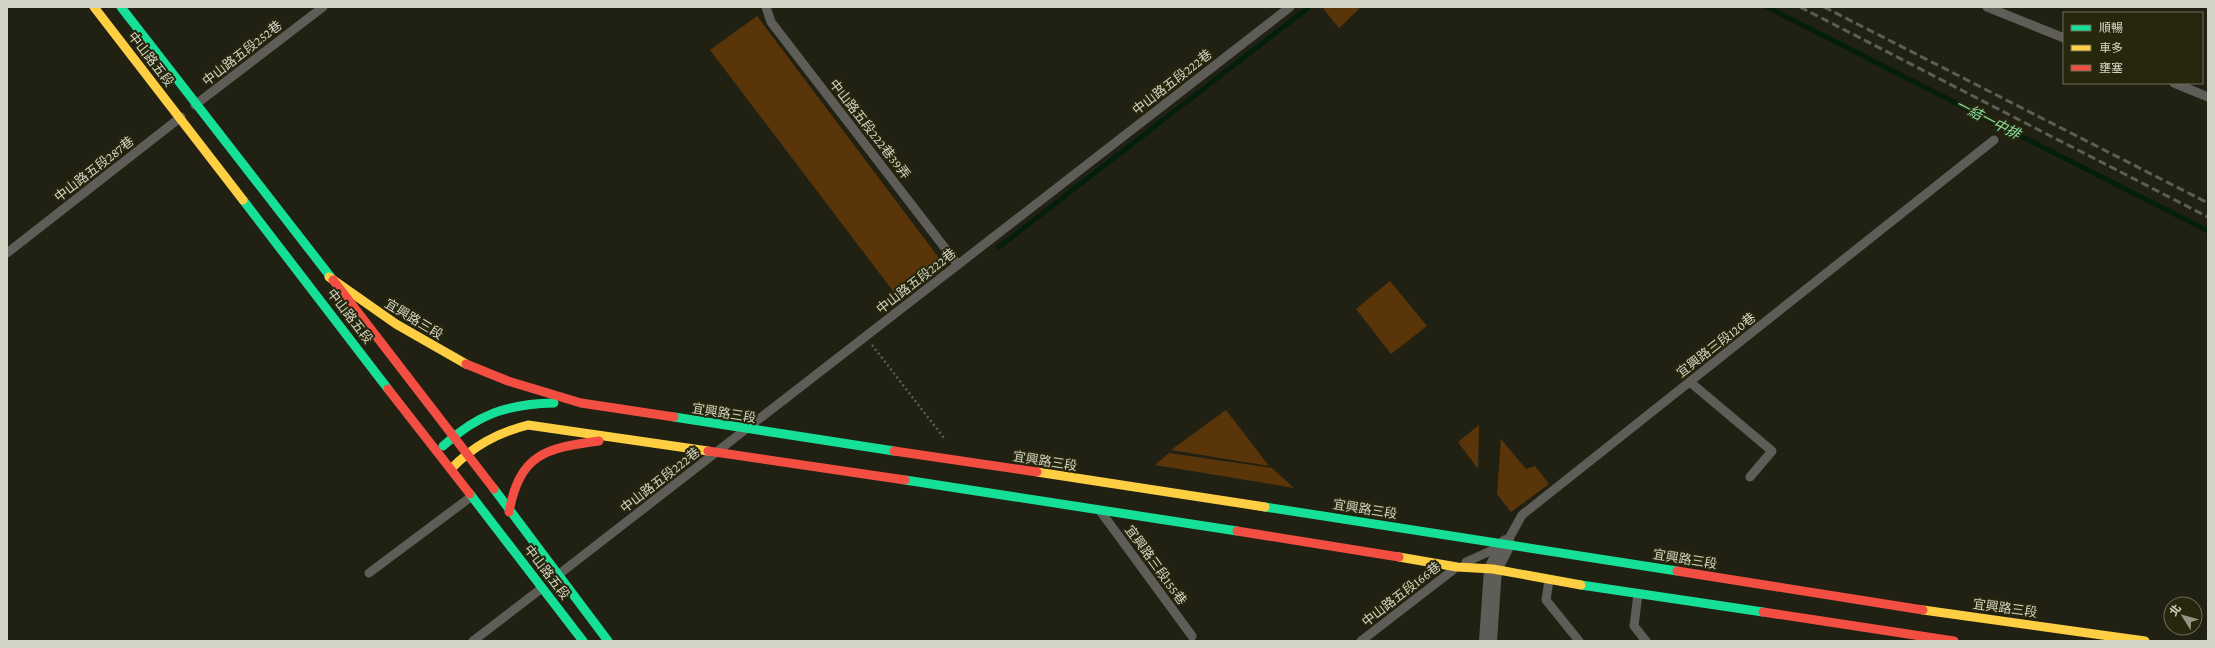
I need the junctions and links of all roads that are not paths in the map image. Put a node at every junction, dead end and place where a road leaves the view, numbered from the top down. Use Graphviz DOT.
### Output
graph roads {
  1 [pos="94,7"];
  2 [pos="121,7"];
  3 [pos="323,7"];
  4 [pos="766,7"];
  5 [pos="1290,7"];
  6 [pos="1987,7"];
  7 [pos="2000,9"];
  8 [pos="2063,38"];
  9 [pos="2176,84"];
  10 [pos="2208,97"];
  11 [pos="196,104"];
  12 [pos="181,117"];
  13 [pos="1994,140"];
  14 [pos="7,253"];
  15 [pos="958,265"];
  16 [pos="329,277"];
  17 [pos="1690,382"];
  18 [pos="581,403"];
  19 [pos="746,430"];
  20 [pos="453,436"];
  21 [pos="616,439"];
  22 [pos="438,452"];
  23 [pos="466,452"];
  24 [pos="717,452"];
  25 [pos="451,469"];
  26 [pos="1750,477"];
  27 [pos="472,496"];
  28 [pos="1099,508"];
  29 [pos="509,512"];
  30 [pos="1506,544"];
  31 [pos="1457,567"];
  32 [pos="1493,569"];
  33 [pos="368,573"];
  34 [pos="1549,580"];
  35 [pos="550,581"];
  36 [pos="1638,594"];
  37 [pos="1964,616"];
  38 [pos="1192,636"];
  39 [pos="473,641"];
  40 [pos="583,641"];
  41 [pos="608,641"];
  42 [pos="1361,641"];
  43 [pos="1488,641"];
  44 [pos="1579,641"];
  45 [pos="1646,641"];
  46 [pos="1951,641"];
  47 [pos="2145,641"];
  1 -- 12 [label="street, 中山路五段"];
  2 -- 11 [label="street, 中山路五段"];
  3 -- 11 [label="lane, 中山路五段252巷"];
  4 -- 15 [label="lane, 中山路五段222巷39弄"];
  5 -- 15 [label="lane, 中山路五段222巷"];
  6 -- 7 [label="lane"];
  7 -- 8 [label="lane"];
  9 -- 10 [label="lane"];
  11 -- 12 [label="lane, 中山路五段287巷"];
  11 -- 16 [label="street, 中山路五段"];
  12 -- 14 [label="lane, 中山路五段287巷"];
  12 -- 22 [label="street, 中山路五段"];
  13 -- 17 [label="lane, 宜興路三段120巷"];
  15 -- 19 [label="lane, 中山路五段222巷"];
  16 -- 18 [label="street, 宜興路三段"];
  16 -- 20 [label="street, 中山路五段"];
  17 -- 26 [label="lane"];
  17 -- 30 [label="lane, 宜興路三段120巷"];
  18 -- 19 [label="street, 宜興路三段"];
  18 -- 20 [label="street, 宜興路三段"];
  19 -- 24 [label="lane, 中山路五段222巷"];
  19 -- 30 [label="street, 宜興路三段"];
  20 -- 22 [label="street, 宜興路三段"];
  20 -- 23 [label="street, 中山路五段"];
  21 -- 23 [label="street"];
  21 -- 24 [label="street"];
  21 -- 29 [label="street"];
  22 -- 25 [label="street, 中山路五段"];
  23 -- 25 [label="street"];
  23 -- 29 [label="street, 中山路五段"];
  24 -- 28 [label="street"];
  24 -- 35 [label="lane, 中山路五段222巷"];
  25 -- 27 [label="street, 中山路五段"];
  27 -- 33 [label="lane"];
  27 -- 35 [label="street, 中山路五段"];
  28 -- 31 [label="street"];
  28 -- 38 [label="lane, 宜興路三段155巷"];
  29 -- 35 [label="street, 中山路五段"];
  30 -- 31 [label="lane"];
  30 -- 32 [label="street"];
  30 -- 37 [label="street, 宜興路三段"];
  31 -- 32 [label="street"];
  31 -- 42 [label="lane, 中山路五段166巷"];
  32 -- 34 [label="street"];
  32 -- 43 [label="street"];
  34 -- 36 [label="street"];
  34 -- 44 [label="lane"];
  35 -- 39 [label="lane, 中山路五段222巷"];
  35 -- 40 [label="street, 中山路五段"];
  35 -- 41 [label="street, 中山路五段"];
  36 -- 45 [label="lane"];
  36 -- 46 [label="street"];
  37 -- 46 [label="street"];
  37 -- 47 [label="street, 宜興路三段"];
}
